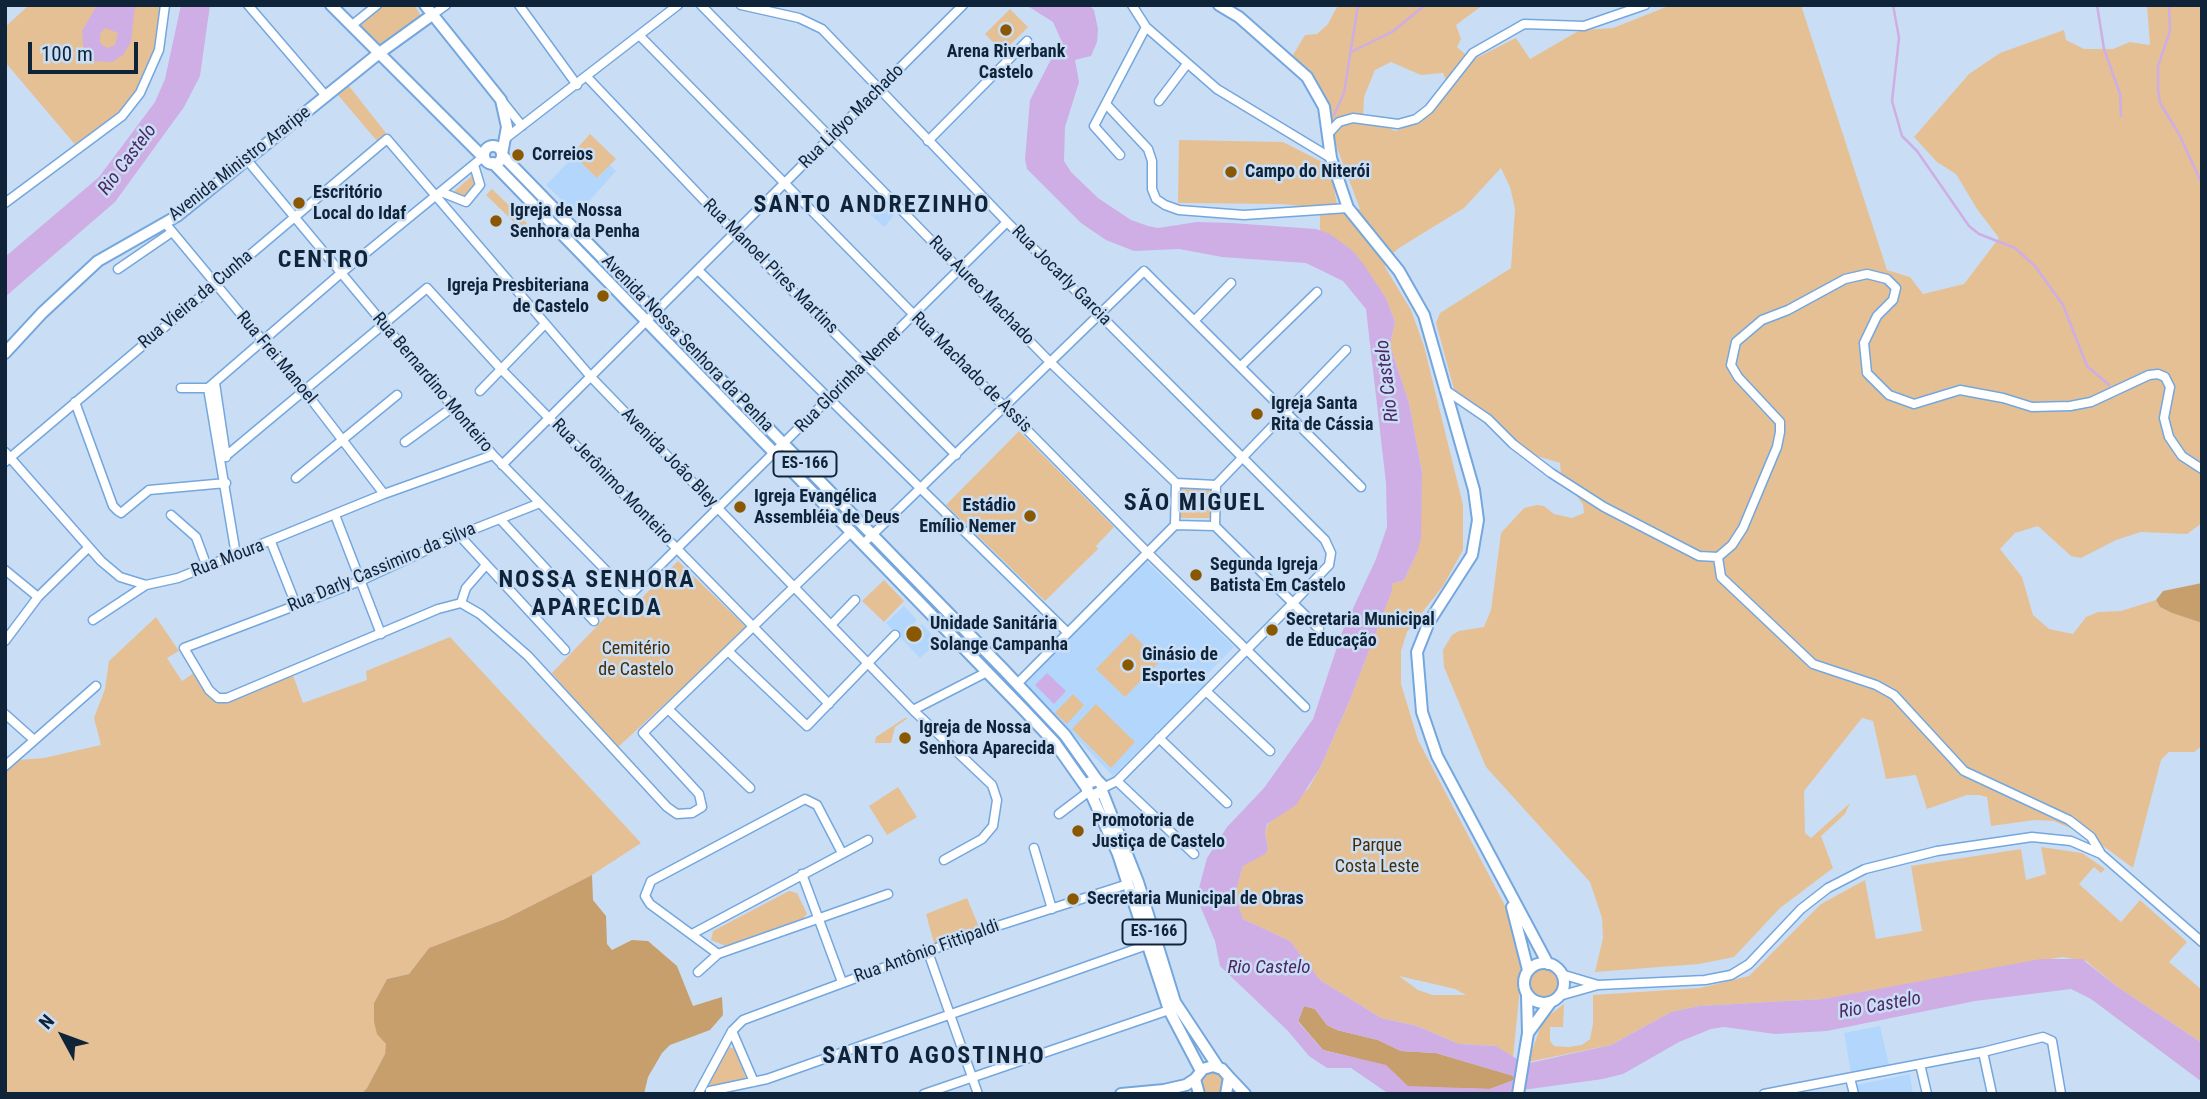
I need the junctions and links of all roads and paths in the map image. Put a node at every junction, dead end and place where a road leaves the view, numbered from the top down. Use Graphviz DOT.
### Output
graph roads {
  1 [pos="165,5"];
  2 [pos="248,5"];
  3 [pos="331,5"];
  4 [pos="377,5"];
  5 [pos="425,5"];
  6 [pos="446,5"];
  7 [pos="519,5"];
  8 [pos="678,5"];
  9 [pos="701,5"];
  10 [pos="741,5"];
  11 [pos="963,5"];
  12 [pos="1132,5"];
  13 [pos="1219,5"];
  14 [pos="1645,5"];
  15 [pos="432,15"];
  16 [pos="352,26"];
  17 [pos="1146,27"];
  18 [pos="640,36"];
  19 [pos="1027,41"];
  20 [pos="378,54"];
  21 [pos="1187,64"];
  22 [pos="587,77"];
  23 [pos="577,85"];
  24 [pos="880,91"];
  25 [pos="326,96"];
  26 [pos="501,100"];
  27 [pos="1159,101"];
  28 [pos="1106,104"];
  29 [pos="522,126"];
  30 [pos="1329,133"];
  31 [pos="506,138"];
  32 [pos="831,138"];
  33 [pos="387,139"];
  34 [pos="928,141"];
  35 [pos="1119,155"];
  36 [pos="495,158"];
  37 [pos="1331,158"];
  38 [pos="247,160"];
  39 [pos="474,165"];
  40 [pos="784,186"];
  41 [pos="438,195"];
  42 [pos="5,203"];
  43 [pos="553,206"];
  44 [pos="1348,208"];
  45 [pos="543,216"];
  46 [pos="295,217"];
  47 [pos="1007,222"];
  48 [pos="168,228"];
  49 [pos="736,234"];
  50 [pos="118,269"];
  51 [pos="959,270"];
  52 [pos="699,271"];
  53 [pos="340,274"];
  54 [pos="1231,283"];
  55 [pos="215,284"];
  56 [pos="1317,292"];
  57 [pos="657,313"];
  58 [pos="1098,314"];
  59 [pos="913,315"];
  60 [pos="1196,319"];
  61 [pos="647,323"];
  62 [pos="382,325"];
  63 [pos="544,326"];
  64 [pos="262,342"];
  65 [pos="1346,350"];
  66 [pos="5,352"];
  67 [pos="1050,362"];
  68 [pos="866,363"];
  69 [pos="1241,366"];
  70 [pos="500,369"];
  71 [pos="591,377"];
  72 [pos="212,386"];
  73 [pos="181,388"];
  74 [pos="1444,388"];
  75 [pos="304,390"];
  76 [pos="480,391"];
  77 [pos="397,395"];
  78 [pos="830,398"];
  79 [pos="75,402"];
  80 [pos="1006,406"];
  81 [pos="453,407"];
  82 [pos="1287,412"];
  83 [pos="550,418"];
  84 [pos="343,439"];
  85 [pos="405,442"];
  86 [pos="785,443"];
  87 [pos="776,452"];
  88 [pos="493,455"];
  89 [pos="956,455"];
  90 [pos="7,457"];
  91 [pos="1243,457"];
  92 [pos="225,458"];
  93 [pos="502,465"];
  94 [pos="2202,469"];
  95 [pos="296,478"];
  96 [pos="226,483"];
  97 [pos="1176,483"];
  98 [pos="1216,485"];
  99 [pos="1361,486"];
  100 [pos="921,488"];
  101 [pos="384,494"];
  102 [pos="540,503"];
  103 [pos="718,510"];
  104 [pos="171,514"];
  105 [pos="335,515"];
  106 [pos="500,519"];
  107 [pos="1175,525"];
  108 [pos="1215,526"];
  109 [pos="852,531"];
  110 [pos="459,535"];
  111 [pos="873,535"];
  112 [pos="271,542"];
  113 [pos="864,543"];
  114 [pos="88,548"];
  115 [pos="677,549"];
  116 [pos="1147,551"];
  117 [pos="236,555"];
  118 [pos="1718,557"];
  119 [pos="486,565"];
  120 [pos="208,567"];
  121 [pos="5,570"];
  122 [pos="360,581"];
  123 [pos="146,586"];
  124 [pos="794,586"];
  125 [pos="630,595"];
  126 [pos="38,597"];
  127 [pos="855,600"];
  128 [pos="461,603"];
  129 [pos="1292,604"];
  130 [pos="296,605"];
  131 [pos="93,620"];
  132 [pos="594,621"];
  133 [pos="831,625"];
  134 [pos="753,627"];
  135 [pos="1319,629"];
  136 [pos="1068,632"];
  137 [pos="381,634"];
  138 [pos="895,635"];
  139 [pos="5,641"];
  140 [pos="565,650"];
  141 [pos="1246,650"];
  142 [pos="728,651"];
  143 [pos="868,663"];
  144 [pos="987,671"];
  145 [pos="1017,684"];
  146 [pos="96,686"];
  147 [pos="1206,691"];
  148 [pos="829,704"];
  149 [pos="1305,707"];
  150 [pos="668,709"];
  151 [pos="913,710"];
  152 [pos="5,714"];
  153 [pos="1065,735"];
  154 [pos="1159,738"];
  155 [pos="33,739"];
  156 [pos="1055,743"];
  157 [pos="1270,751"];
  158 [pos="5,766"];
  159 [pos="1117,781"];
  160 [pos="750,789"];
  161 [pos="1095,789"];
  162 [pos="1227,803"];
  163 [pos="1059,814"];
  164 [pos="868,840"];
  165 [pos="1034,848"];
  166 [pos="842,853"];
  167 [pos="1194,854"];
  168 [pos="2101,854"];
  169 [pos="944,860"];
  170 [pos="802,874"];
  171 [pos="1128,884"];
  172 [pos="888,894"];
  173 [pos="1509,894"];
  174 [pos="1052,909"];
  175 [pos="818,920"];
  176 [pos="692,934"];
  177 [pos="2202,942"];
  178 [pos="1147,945"];
  179 [pos="928,952"];
  180 [pos="718,954"];
  181 [pos="1548,964"];
  182 [pos="1528,970"];
  183 [pos="698,972"];
  184 [pos="1561,974"];
  185 [pos="842,982"];
  186 [pos="1598,985"];
  187 [pos="1527,995"];
  188 [pos="1554,999"];
  189 [pos="1169,1002"];
  190 [pos="951,1014"];
  191 [pos="732,1031"];
  192 [pos="1528,1033"];
  193 [pos="1983,1052"];
  194 [pos="1920,1064"];
  195 [pos="1218,1067"];
  196 [pos="1198,1075"];
  197 [pos="973,1077"];
  198 [pos="1229,1077"];
  199 [pos="1850,1078"];
  200 [pos="754,1082"];
  201 [pos="709,1090"];
  202 [pos="1164,1090"];
  203 [pos="1790,1092"];
  204 [pos="698,1094"];
  205 [pos="924,1094"];
  206 [pos="978,1094"];
  207 [pos="1121,1094"];
  208 [pos="1186,1094"];
  209 [pos="1199,1094"];
  210 [pos="1226,1094"];
  211 [pos="1245,1094"];
  212 [pos="1518,1094"];
  213 [pos="1763,1094"];
  214 [pos="1854,1094"];
  215 [pos="1927,1094"];
  216 [pos="1992,1094"];
  217 [pos="2062,1094"];
  1 -- 42 [label="street"];
  2 -- 25 [label="street"];
  3 -- 16 [label="main road"];
  4 -- 16 [label="street"];
  5 -- 15 [label="main road"];
  6 -- 15 [label="street"];
  7 -- 23 [label="street"];
  8 -- 18 [label="street"];
  9 -- 32 [label="street, Rua Aureo Machado"];
  10 -- 24 [label="street, Rua Jocarly Garcia"];
  11 -- 24 [label="street, Rua Lidyo Machado"];
  12 -- 17 [label="street"];
  13 -- 30 [label="main road"];
  14 -- 30 [label="street"];
  15 -- 20 [label="main road, Avenida Ministro Araripe"];
  15 -- 26 [label="main road"];
  16 -- 20 [label="main road"];
  17 -- 21 [label="street"];
  17 -- 28 [label="street"];
  18 -- 22 [label="street"];
  18 -- 40 [label="street, Rua Machado de Assis"];
  19 -- 34 [label="street"];
  20 -- 25 [label="main road, Avenida Ministro Araripe"];
  20 -- 36 [label="main road"];
  21 -- 27 [label="street"];
  21 -- 37 [label="street"];
  22 -- 23 [label="street"];
  22 -- 49 [label="street, Rua Manoel Pires Martins"];
  23 -- 29 [label="street"];
  24 -- 32 [label="street, Rua Lidyo Machado"];
  24 -- 34 [label="street, Rua Jocarly Garcia"];
  25 -- 38 [label="main road, Avenida Ministro Araripe"];
  26 -- 29 [label="street"];
  26 -- 31 [label="main road"];
  28 -- 35 [label="street"];
  28 -- 44 [label="street"];
  29 -- 31 [label="street"];
  30 -- 37 [label="main road"];
  31 -- 36 [label="main road"];
  32 -- 40 [label="street, Rua Lidyo Machado"];
  32 -- 51 [label="street, Rua Aureo Machado"];
  33 -- 41 [label="street, Avenida João Bley"];
  33 -- 46 [label="street, Rua Vieira da Cunha"];
  34 -- 47 [label="street, Rua Jocarly Garcia"];
  36 -- 39 [label="street"];
  36 -- 43 [label="main road, Avenida Nossa Senhora da Penha / ES-166"];
  36 -- 45 [label="main road, Avenida Nossa Senhora da Penha / ES-166"];
  37 -- 44 [label="main road"];
  38 -- 46 [label="street, Rua Bernardino Monteiro"];
  38 -- 48 [label="main road, Avenida Ministro Araripe"];
  39 -- 41 [label="street"];
  39 -- 41 [label="street"];
  40 -- 49 [label="street, Rua Lidyo Machado"];
  40 -- 59 [label="street, Rua Machado de Assis"];
  41 -- 53 [label="street"];
  41 -- 63 [label="street, Avenida João Bley"];
  43 -- 45 [label="main road"];
  43 -- 57 [label="main road, Avenida Nossa Senhora da Penha / ES-166"];
  44 -- 74 [label="main road"];
  45 -- 61 [label="main road, Avenida Nossa Senhora da Penha / ES-166"];
  46 -- 53 [label="street, Rua Bernardino Monteiro"];
  46 -- 55 [label="street, Rua Vieira da Cunha"];
  47 -- 51 [label="street, Rua Glorinha Nemer"];
  47 -- 58 [label="street, Rua Jocarly Garcia"];
  48 -- 50 [label="street"];
  48 -- 55 [label="street, Rua Frei Manoel"];
  48 -- 66 [label="main road, Avenida Ministro Araripe"];
  49 -- 52 [label="street, Rua Lidyo Machado"];
  49 -- 68 [label="street, Rua Manoel Pires Martins"];
  51 -- 59 [label="street, Rua Glorinha Nemer"];
  51 -- 67 [label="street, Rua Aureo Machado"];
  52 -- 57 [label="street, Rua Lidyo Machado"];
  52 -- 78 [label="street"];
  53 -- 62 [label="street, Rua Bernardino Monteiro"];
  53 -- 64 [label="street"];
  54 -- 60 [label="street"];
  55 -- 64 [label="street, Rua Frei Manoel"];
  55 -- 79 [label="street, Rua Vieira da Cunha"];
  56 -- 69 [label="street"];
  57 -- 61 [label="street, Rua Lidyo Machado"];
  57 -- 86 [label="main road, Avenida Nossa Senhora da Penha / ES-166"];
  58 -- 60 [label="street"];
  58 -- 67 [label="street"];
  58 -- 91 [label="street, Rua Jocarly Garcia"];
  59 -- 68 [label="street, Rua Glorinha Nemer"];
  59 -- 80 [label="street, Rua Machado de Assis"];
  60 -- 69 [label="street"];
  61 -- 71 [label="street, Rua Lidyo Machado"];
  61 -- 87 [label="main road, Avenida Nossa Senhora da Penha / ES-166"];
  62 -- 70 [label="street, Rua Jerônimo Monteiro"];
  62 -- 75 [label="street"];
  62 -- 81 [label="street, Rua Bernardino Monteiro"];
  63 -- 70 [label="street"];
  63 -- 71 [label="street, Avenida João Bley"];
  64 -- 72 [label="street"];
  64 -- 75 [label="street, Rua Frei Manoel"];
  65 -- 82 [label="street"];
  67 -- 80 [label="street"];
  67 -- 97 [label="street, Rua Aureo Machado"];
  68 -- 78 [label="street, Rua Glorinha Nemer"];
  68 -- 89 [label="street, Rua Manoel Pires Martins"];
  69 -- 82 [label="street"];
  70 -- 76 [label="street"];
  70 -- 83 [label="street, Rua Jerônimo Monteiro"];
  71 -- 83 [label="street, Rua Lidyo Machado"];
  71 -- 103 [label="street, Avenida João Bley"];
  72 -- 73 [label="street"];
  72 -- 92 [label="street"];
  74 -- 118 [label="street"];
  74 -- 173 [label="main road"];
  75 -- 84 [label="street, Rua Frei Manoel"];
  75 -- 92 [label="street"];
  77 -- 84 [label="street"];
  78 -- 86 [label="street, Rua Glorinha Nemer"];
  78 -- 100 [label="street"];
  79 -- 90 [label="street, Rua Vieira da Cunha"];
  79 -- 96 [label="street"];
  80 -- 89 [label="street"];
  80 -- 116 [label="street, Rua Machado de Assis"];
  81 -- 85 [label="street"];
  81 -- 88 [label="street, Rua Bernardino Monteiro"];
  82 -- 91 [label="street"];
  82 -- 99 [label="street"];
  83 -- 93 [label="street, Rua Lidyo Machado"];
  83 -- 115 [label="street, Rua Jerônimo Monteiro"];
  84 -- 95 [label="street"];
  84 -- 101 [label="street, Rua Frei Manoel"];
  86 -- 87 [label="street, Rua Glorinha Nemer"];
  86 -- 111 [label="main road, Avenida Nossa Senhora da Penha / ES-166"];
  87 -- 103 [label="street, Rua Glorinha Nemer"];
  87 -- 109 [label="main road, Avenida Nossa Senhora da Penha / ES-166"];
  88 -- 93 [label="street, Rua Bernardino Monteiro"];
  88 -- 101 [label="street, Rua Moura"];
  89 -- 100 [label="street"];
  90 -- 114 [label="street"];
  91 -- 98 [label="street"];
  91 -- 129 [label="street, Rua Jocarly Garcia"];
  92 -- 96 [label="street"];
  93 -- 102 [label="street, Rua Bernardino Monteiro"];
  94 -- 118 [label="street"];
  96 -- 117 [label="street"];
  97 -- 98 [label="street"];
  97 -- 107 [label="street"];
  98 -- 108 [label="street"];
  100 -- 111 [label="street"];
  100 -- 136 [label="street"];
  101 -- 105 [label="street, Rua Moura"];
  102 -- 106 [label="street, Rua Darly Cassimiro da Silva"];
  102 -- 125 [label="street, Rua Bernardino Monteiro"];
  103 -- 115 [label="street, Rua Glorinha Nemer"];
  103 -- 124 [label="street, Avenida João Bley"];
  104 -- 120 [label="street"];
  105 -- 112 [label="street, Rua Moura"];
  105 -- 122 [label="street"];
  106 -- 110 [label="street, Rua Darly Cassimiro da Silva"];
  106 -- 132 [label="street"];
  107 -- 108 [label="street"];
  107 -- 116 [label="street"];
  108 -- 129 [label="street"];
  109 -- 113 [label="main road, Avenida Nossa Senhora da Penha / ES-166"];
  109 -- 124 [label="street"];
  110 -- 119 [label="street"];
  110 -- 122 [label="street, Rua Darly Cassimiro da Silva"];
  111 -- 113 [label="street"];
  111 -- 145 [label="main road, Avenida Nossa Senhora da Penha / ES-166"];
  112 -- 117 [label="street, Rua Moura"];
  112 -- 130 [label="street"];
  113 -- 144 [label="main road, Avenida Nossa Senhora da Penha / ES-166"];
  114 -- 123 [label="street"];
  114 -- 126 [label="street"];
  115 -- 125 [label="street, Rua Glorinha Nemer"];
  115 -- 134 [label="street, Rua Jerônimo Monteiro"];
  116 -- 136 [label="street"];
  116 -- 141 [label="street, Rua Machado de Assis"];
  117 -- 120 [label="street, Rua Moura"];
  118 -- 168 [label="street"];
  119 -- 128 [label="street"];
  119 -- 140 [label="street"];
  120 -- 123 [label="street, Rua Moura"];
  121 -- 126 [label="street"];
  122 -- 130 [label="street, Rua Darly Cassimiro da Silva"];
  122 -- 137 [label="street"];
  123 -- 131 [label="street, Rua Moura"];
  124 -- 133 [label="street, Avenida João Bley"];
  124 -- 134 [label="street"];
  126 -- 139 [label="street"];
  127 -- 133 [label="street"];
  128 -- 137 [label="street"];
  128 -- 150 [label="street"];
  129 -- 135 [label="street"];
  129 -- 141 [label="street"];
  130 -- 137 [label="street, Rua Darly Cassimiro da Silva"];
  133 -- 143 [label="street, Avenida João Bley"];
  134 -- 142 [label="street"];
  134 -- 148 [label="street, Rua Jerônimo Monteiro"];
  136 -- 145 [label="street"];
  138 -- 143 [label="street"];
  141 -- 147 [label="street"];
  141 -- 149 [label="street, Rua Machado de Assis"];
  142 -- 148 [label="street"];
  142 -- 150 [label="street"];
  143 -- 148 [label="street"];
  143 -- 151 [label="street, Avenida João Bley"];
  144 -- 151 [label="street"];
  144 -- 156 [label="main road, Avenida Nossa Senhora da Penha / ES-166"];
  145 -- 153 [label="main road, Avenida Nossa Senhora da Penha / ES-166"];
  146 -- 155 [label="street"];
  147 -- 154 [label="street"];
  147 -- 157 [label="street"];
  150 -- 160 [label="street"];
  151 -- 169 [label="street, Avenida João Bley"];
  152 -- 155 [label="street"];
  153 -- 156 [label="main road"];
  153 -- 161 [label="main road, Avenida Nossa Senhora da Penha / ES-166"];
  154 -- 159 [label="street"];
  154 -- 162 [label="street"];
  155 -- 158 [label="street"];
  156 -- 161 [label="main road, Avenida Nossa Senhora da Penha / ES-166"];
  159 -- 161 [label="street"];
  159 -- 167 [label="street"];
  161 -- 163 [label="street"];
  161 -- 171 [label="main road, Avenida Nossa Senhora da Penha / ES-166"];
  161 -- 189 [label="main road, Avenida Nossa Senhora da Penha / ES-166"];
  164 -- 166 [label="street"];
  165 -- 174 [label="street"];
  166 -- 170 [label="street"];
  166 -- 176 [label="street"];
  168 -- 177 [label="street"];
  168 -- 186 [label="street"];
  170 -- 175 [label="street"];
  170 -- 176 [label="street"];
  171 -- 174 [label="street, Rua Antônio Fittipaldi"];
  171 -- 178 [label="main road, Avenida Nossa Senhora da Penha / ES-166"];
  172 -- 175 [label="street"];
  173 -- 181 [label="main road"];
  173 -- 182 [label="main road"];
  174 -- 179 [label="street, Rua Antônio Fittipaldi"];
  175 -- 180 [label="street"];
  175 -- 185 [label="street"];
  176 -- 180 [label="street"];
  178 -- 189 [label="main road, Avenida Nossa Senhora da Penha / ES-166"];
  178 -- 190 [label="street"];
  179 -- 185 [label="street, Rua Antônio Fittipaldi"];
  179 -- 190 [label="street"];
  180 -- 183 [label="street"];
  181 -- 182 [label="main road"];
  181 -- 184 [label="main road"];
  182 -- 187 [label="main road"];
  184 -- 186 [label="street"];
  184 -- 188 [label="main road"];
  185 -- 191 [label="street, Rua Antônio Fittipaldi"];
  186 -- 188 [label="street"];
  187 -- 188 [label="main road"];
  187 -- 192 [label="main road"];
  188 -- 192 [label="main road"];
  189 -- 195 [label="main road, Avenida Nossa Senhora da Penha / ES-166"];
  189 -- 196 [label="main road, Avenida Nossa Senhora da Penha / ES-166"];
  189 -- 197 [label="street"];
  190 -- 197 [label="street"];
  190 -- 200 [label="street"];
  191 -- 200 [label="street"];
  191 -- 201 [label="street"];
  192 -- 212 [label="main road"];
  193 -- 194 [label="street"];
  193 -- 216 [label="street"];
  193 -- 217 [label="street"];
  194 -- 199 [label="street"];
  194 -- 215 [label="street"];
  195 -- 196 [label="main road"];
  195 -- 198 [label="main road, ES-166"];
  196 -- 202 [label="main road"];
  196 -- 209 [label="main road, ES-166"];
  197 -- 205 [label="street"];
  197 -- 206 [label="street"];
  198 -- 210 [label="main road"];
  198 -- 211 [label="main road, ES-166"];
  199 -- 203 [label="street"];
  199 -- 214 [label="street"];
  200 -- 201 [label="street"];
  201 -- 204 [label="street"];
  202 -- 207 [label="main road"];
  202 -- 208 [label="main road"];
  203 -- 213 [label="street"];
}
